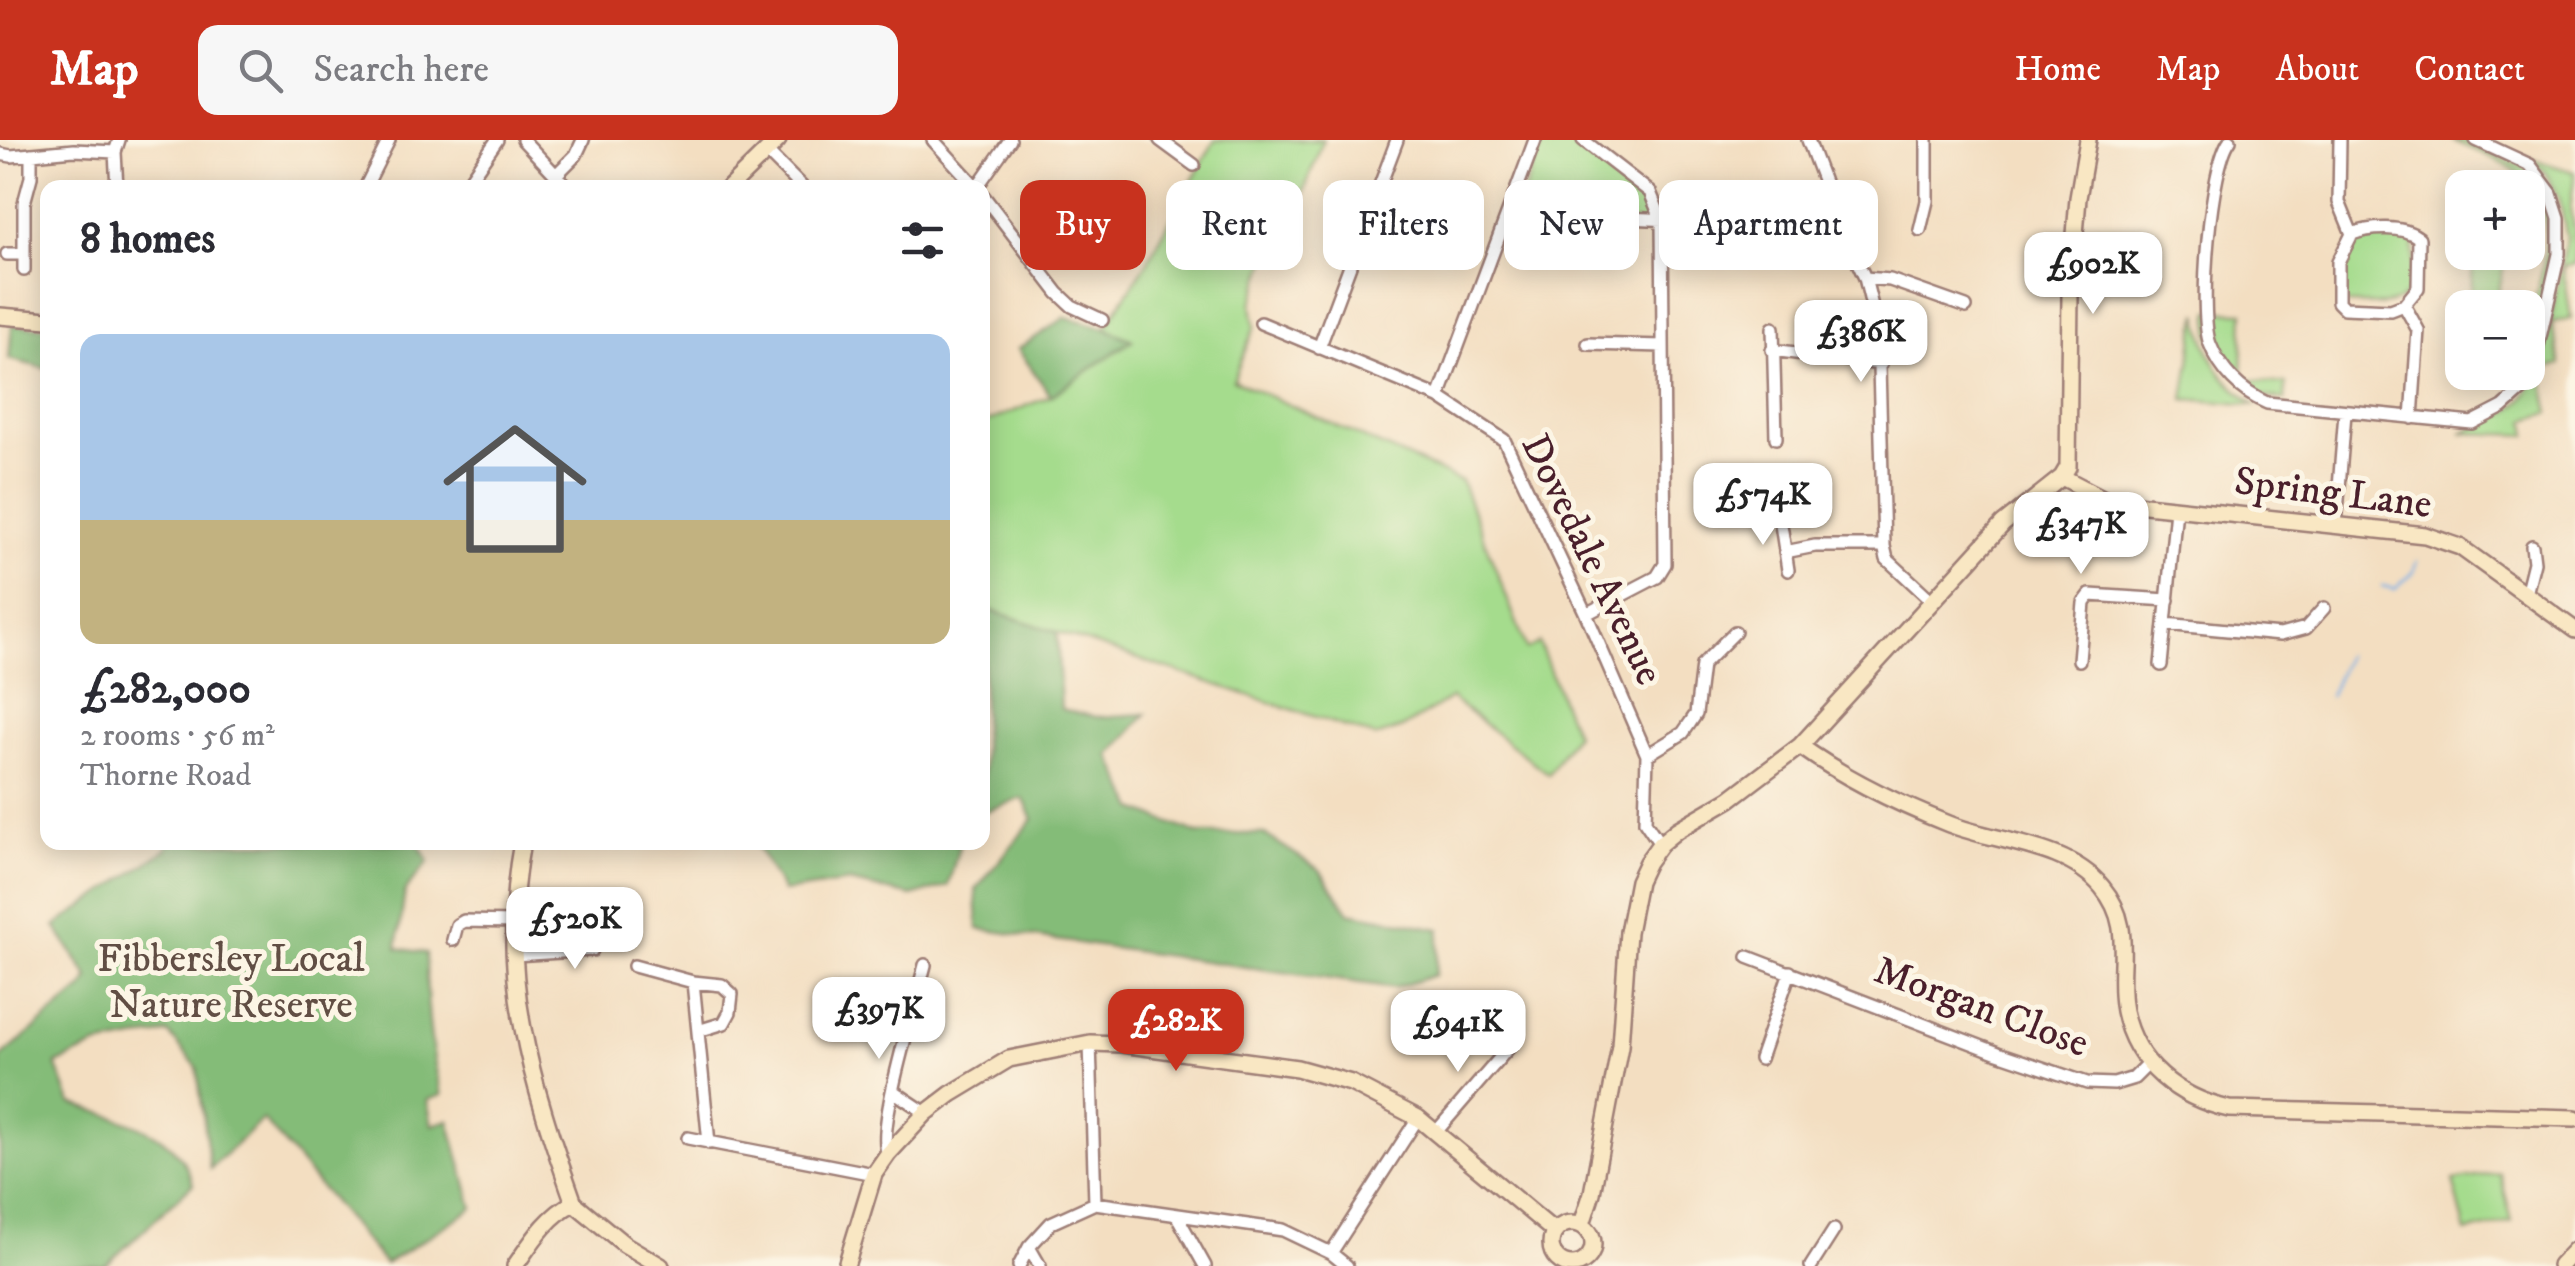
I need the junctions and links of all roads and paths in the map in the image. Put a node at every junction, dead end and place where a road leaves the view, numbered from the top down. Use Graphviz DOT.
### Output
graph roads {
  1 [pos="389,140"];
  2 [pos="497,140"];
  3 [pos="523,140"];
  4 [pos="583,140"];
  5 [pos="933,140"];
  6 [pos="1010,140"];
  7 [pos="1160,140"];
  8 [pos="1397,140"];
  9 [pos="1535,140"];
  10 [pos="1583,140"];
  11 [pos="1808,140"];
  12 [pos="1927,140"];
  13 [pos="2088,140"];
  14 [pos="2210,140"];
  15 [pos="2340,140"];
  16 [pos="2476,140"];
  17 [pos="2227,144"];
  18 [pos="117,146"];
  19 [pos="772,146"];
  20 [pos="0,154"];
  21 [pos="31,154"];
  22 [pos="1194,165"];
  23 [pos="558,174"];
  24 [pos="117,180"];
  25 [pos="369,180"];
  26 [pos="470,180"];
  27 [pos="562,180"];
  28 [pos="737,180"];
  29 [pos="798,180"];
  30 [pos="970,180"];
  31 [pos="982,180"];
  32 [pos="1521,180"];
  33 [pos="1823,180"];
  34 [pos="990,204"];
  35 [pos="1659,214"];
  36 [pos="1504,225"];
  37 [pos="1920,230"];
  38 [pos="2352,234"];
  39 [pos="8,254"];
  40 [pos="24,254"];
  41 [pos="24,270"];
  42 [pos="1662,270"];
  43 [pos="1861,270"];
  44 [pos="1865,278"];
  45 [pos="2404,305"];
  46 [pos="1966,307"];
  47 [pos="0,316"];
  48 [pos="40,319"];
  49 [pos="1102,320"];
  50 [pos="1261,323"];
  51 [pos="1774,328"];
  52 [pos="1588,344"];
  53 [pos="1663,346"];
  54 [pos="1319,348"];
  55 [pos="1772,350"];
  56 [pos="1881,364"];
  57 [pos="1439,397"];
  58 [pos="2345,413"];
  59 [pos="2412,418"];
  60 [pos="1776,438"];
  61 [pos="2062,477"];
  62 [pos="2176,509"];
  63 [pos="1780,518"];
  64 [pos="2336,524"];
  65 [pos="1884,546"];
  66 [pos="2532,546"];
  67 [pos="1785,552"];
  68 [pos="1788,570"];
  69 [pos="2526,594"];
  70 [pos="1931,600"];
  71 [pos="2168,600"];
  72 [pos="2324,608"];
  73 [pos="1586,614"];
  74 [pos="2165,624"];
  75 [pos="2575,630"];
  76 [pos="1735,632"];
  77 [pos="2079,660"];
  78 [pos="2160,665"];
  79 [pos="1800,746"];
  80 [pos="1648,756"];
  81 [pos="1660,844"];
  82 [pos="521,850"];
  83 [pos="514,920"];
  84 [pos="595,934"];
  85 [pos="453,940"];
  86 [pos="514,955"];
  87 [pos="1748,957"];
  88 [pos="925,965"];
  89 [pos="634,966"];
  90 [pos="1790,972"];
  91 [pos="692,982"];
  92 [pos="698,1031"];
  93 [pos="1090,1043"];
  94 [pos="1511,1045"];
  95 [pos="1760,1059"];
  96 [pos="2148,1064"];
  97 [pos="892,1090"];
  98 [pos="926,1114"];
  99 [pos="1418,1118"];
  100 [pos="2575,1118"];
  101 [pos="1436,1132"];
  102 [pos="688,1138"];
  103 [pos="709,1143"];
  104 [pos="888,1154"];
  105 [pos="874,1174"];
  106 [pos="1095,1202"];
  107 [pos="574,1203"];
  108 [pos="1177,1216"];
  109 [pos="1582,1224"];
  110 [pos="1834,1230"];
  111 [pos="1554,1232"];
  112 [pos="1028,1247"];
  113 [pos="2575,1250"];
  114 [pos="1331,1253"];
  115 [pos="1597,1260"];
  116 [pos="1556,1263"];
  117 [pos="515,1266"];
  118 [pos="660,1266"];
  119 [pos="846,1266"];
  120 [pos="1018,1266"];
  121 [pos="1040,1266"];
  122 [pos="1205,1266"];
  123 [pos="1346,1266"];
  124 [pos="1811,1266"];
  125 [pos="2560,1266"];
  1 -- 25 [label="street"];
  2 -- 26 [label="street"];
  3 -- 23 [label="street"];
  4 -- 23 [label="street"];
  5 -- 30 [label="street"];
  6 -- 31 [label="street"];
  7 -- 22 [label="street"];
  8 -- 54 [label="street"];
  9 -- 32 [label="street"];
  10 -- 35 [label="street"];
  11 -- 33 [label="street"];
  12 -- 37 [label="street"];
  13 -- 61 [label="street"];
  14 -- 17 [label="street"];
  15 -- 38 [label="street"];
  16 -- 59 [label="street"];
  17 -- 58 [label="street"];
  18 -- 21 [label="street"];
  18 -- 24 [label="street"];
  19 -- 28 [label="street"];
  19 -- 29 [label="street"];
  20 -- 21 [label="street"];
  21 -- 40 [label="street"];
  23 -- 27 [label="street"];
  34 -- 49 [label="street"];
  36 -- 57 [label="street"];
  38 -- 45 [label="street"];
  38 -- 45 [label="street"];
  39 -- 40 [label="street"];
  40 -- 41 [label="street"];
  42 -- 53 [label="street"];
  43 -- 44 [label="street"];
  44 -- 46 [label="street"];
  44 -- 56 [label="street"];
  45 -- 59 [label="street"];
  47 -- 48 [label="street"];
  50 -- 54 [label="street, Dovedale Avenue"];
  51 -- 55 [label="street"];
  52 -- 53 [label="street"];
  53 -- 73 [label="street"];
  54 -- 57 [label="street, Dovedale Avenue"];
  55 -- 56 [label="street"];
  55 -- 60 [label="street"];
  56 -- 65 [label="street"];
  57 -- 73 [label="street, Dovedale Avenue"];
  58 -- 59 [label="street"];
  58 -- 64 [label="street"];
  61 -- 62 [label="street, Spring Lane"];
  61 -- 70 [label="street"];
  62 -- 64 [label="street, Spring Lane"];
  62 -- 71 [label="street"];
  63 -- 67 [label="street"];
  64 -- 69 [label="street, Spring Lane"];
  65 -- 67 [label="street"];
  65 -- 70 [label="street"];
  66 -- 69 [label="street"];
  67 -- 68 [label="street"];
  69 -- 75 [label="street, Spring Lane"];
  70 -- 79 [label="street"];
  71 -- 74 [label="street"];
  71 -- 77 [label="street"];
  72 -- 74 [label="street"];
  73 -- 80 [label="street, Dovedale Avenue"];
  74 -- 78 [label="street"];
  76 -- 80 [label="street"];
  79 -- 81 [label="street"];
  79 -- 96 [label="street"];
  80 -- 81 [label="street, Dovedale Avenue"];
  81 -- 109 [label="street"];
  82 -- 83 [label="street"];
  83 -- 85 [label="street"];
  83 -- 86 [label="street"];
  84 -- 86 [label="street"];
  86 -- 107 [label="street"];
  87 -- 90 [label="street, Morgan Close"];
  88 -- 97 [label="street"];
  89 -- 91 [label="street"];
  90 -- 95 [label="street"];
  90 -- 96 [label="street, Morgan Close"];
  91 -- 92 [label="street"];
  91 -- 92 [label="street"];
  92 -- 103 [label="street"];
  93 -- 98 [label="street"];
  93 -- 99 [label="street"];
  93 -- 106 [label="street"];
  94 -- 101 [label="street"];
  96 -- 100 [label="street"];
  97 -- 98 [label="street"];
  97 -- 104 [label="street"];
  98 -- 104 [label="street"];
  99 -- 101 [label="street"];
  99 -- 114 [label="street"];
  101 -- 111 [label="street"];
  102 -- 103 [label="street"];
  103 -- 105 [label="street"];
  104 -- 105 [label="street"];
  105 -- 119 [label="street"];
  106 -- 108 [label="street"];
  106 -- 112 [label="street"];
  107 -- 117 [label="street"];
  107 -- 118 [label="street"];
  108 -- 114 [label="street"];
  108 -- 122 [label="street"];
  109 -- 111 [label="street"];
  109 -- 115 [label="street"];
  110 -- 124 [label="street"];
  111 -- 116 [label="street"];
  112 -- 120 [label="street"];
  112 -- 121 [label="street"];
  113 -- 125 [label="street"];
  114 -- 123 [label="street"];
  115 -- 116 [label="street"];
}
